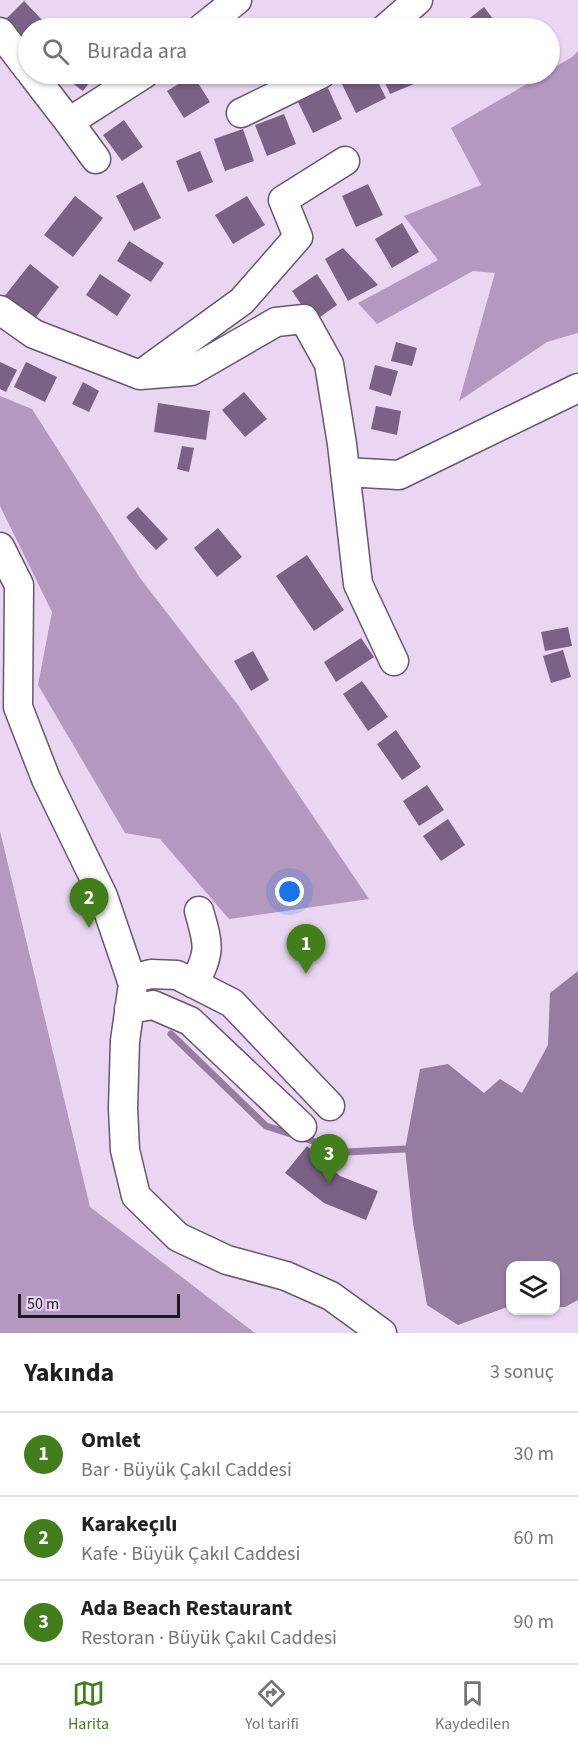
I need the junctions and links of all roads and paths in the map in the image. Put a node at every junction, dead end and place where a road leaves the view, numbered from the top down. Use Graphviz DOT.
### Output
graph roads {
  1 [pos="237,0"];
  2 [pos="418,0"];
  3 [pos="214,18"];
  4 [pos="397,18"];
  5 [pos="0,32"];
  6 [pos="18,56"];
  7 [pos="40,84"];
  8 [pos="128,84"];
  9 [pos="300,84"];
  10 [pos="241,113"];
  11 [pos="69,122"];
  12 [pos="96,159"];
  13 [pos="345,161"];
  14 [pos="0,310"];
  15 [pos="140,375"];
  16 [pos="578,388"];
  17 [pos="345,471"];
  18 [pos="0,547"];
  19 [pos="394,661"];
  20 [pos="199,911"];
  21 [pos="131,979"];
  22 [pos="194,984"];
  23 [pos="129,1009"];
  24 [pos="330,1106"];
  25 [pos="302,1127"];
  26 [pos="382,1333"];
  1 -- 3 [label="street"];
  2 -- 4 [label="street"];
  5 -- 6 [label="street"];
  7 -- 11 [label="street"];
  8 -- 11 [label="street"];
  9 -- 10 [label="street"];
  11 -- 12 [label="street"];
  13 -- 15 [label="street"];
  14 -- 15 [label="street"];
  15 -- 17 [label="street"];
  16 -- 17 [label="street"];
  17 -- 19 [label="street"];
  18 -- 21 [label="street"];
  20 -- 22 [label="street"];
  21 -- 22 [label="street"];
  21 -- 23 [label="street"];
  22 -- 24 [label="street"];
  23 -- 25 [label="street"];
  23 -- 26 [label="street"];
}
